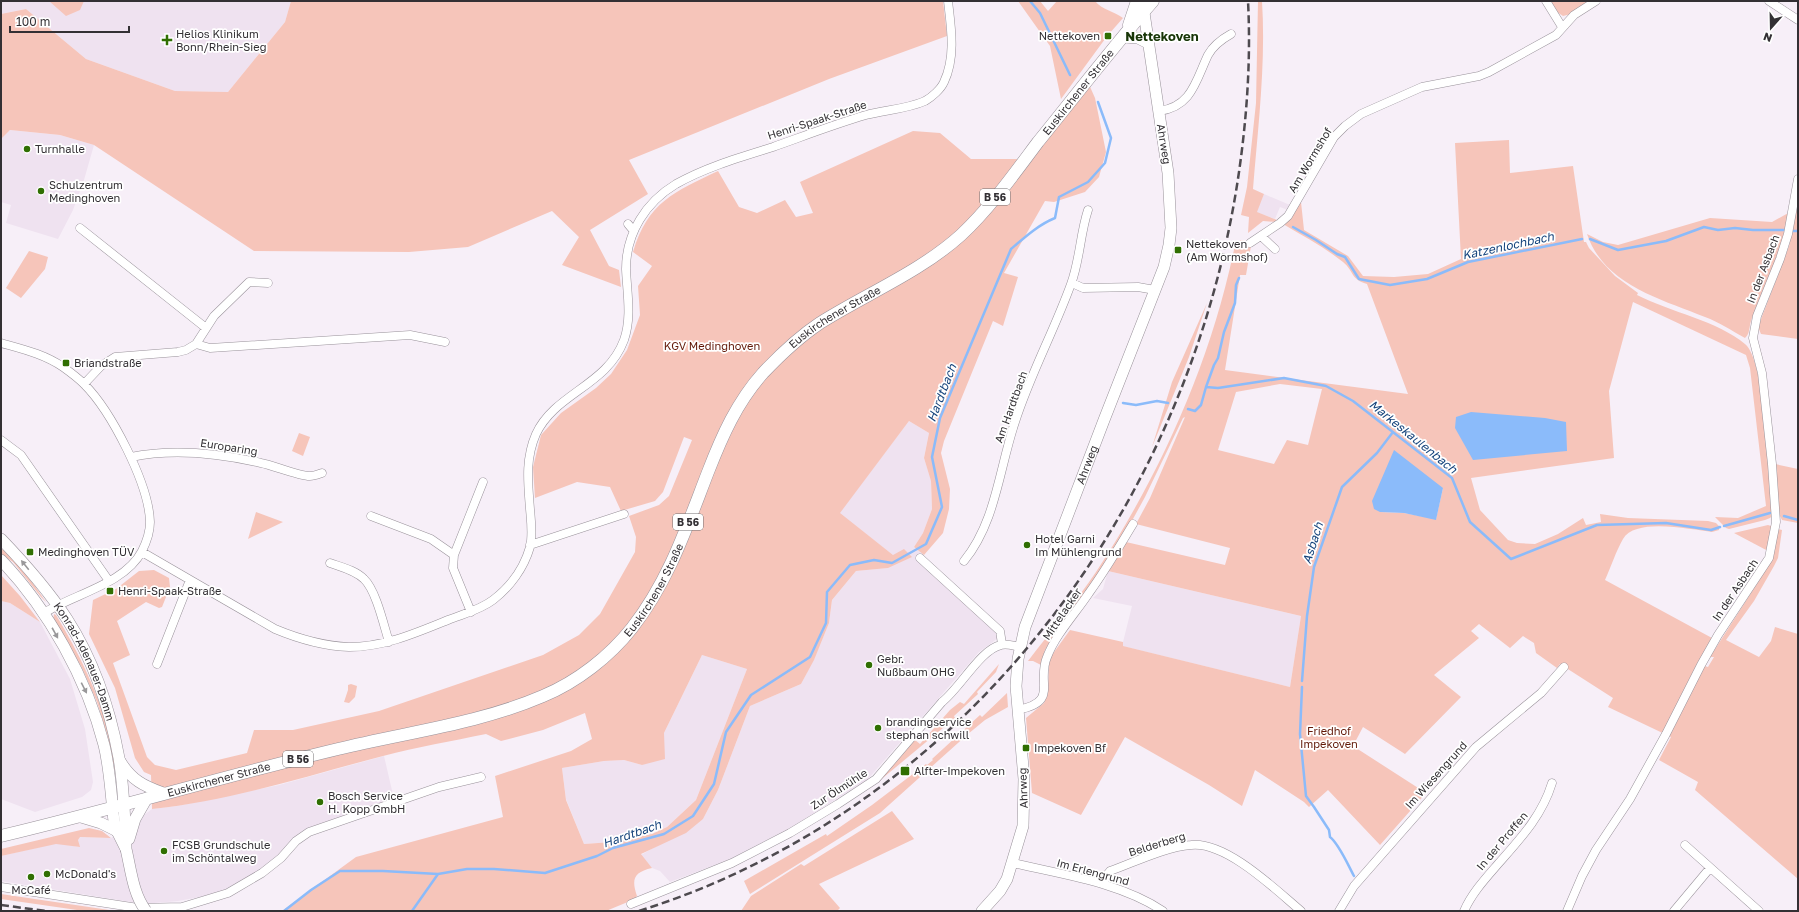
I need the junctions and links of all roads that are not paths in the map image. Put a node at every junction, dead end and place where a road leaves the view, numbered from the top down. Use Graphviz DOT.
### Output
graph roads {
  1 [pos="948,1"];
  2 [pos="1137,1"];
  3 [pos="1153,1"];
  4 [pos="1546,1"];
  5 [pos="1596,1"];
  6 [pos="1769,1"];
  7 [pos="1143,6"];
  8 [pos="1798,20"];
  9 [pos="1562,27"];
  10 [pos="1231,34"];
  11 [pos="1124,35"];
  12 [pos="1148,43"];
  13 [pos="1159,111"];
  14 [pos="1798,179"];
  15 [pos="1088,210"];
  16 [pos="80,228"];
  17 [pos="1261,236"];
  18 [pos="1250,243"];
  19 [pos="1275,249"];
  20 [pos="268,283"];
  21 [pos="1072,283"];
  22 [pos="1156,290"];
  23 [pos="206,328"];
  24 [pos="445,342"];
  25 [pos="1,343"];
  26 [pos="196,344"];
  27 [pos="84,384"];
  28 [pos="1,440"];
  29 [pos="131,457"];
  30 [pos="322,474"];
  31 [pos="483,482"];
  32 [pos="624,514"];
  33 [pos="371,516"];
  34 [pos="1133,524"];
  35 [pos="1,539"];
  36 [pos="530,545"];
  37 [pos="142,552"];
  38 [pos="454,555"];
  39 [pos="920,558"];
  40 [pos="1,560"];
  41 [pos="964,561"];
  42 [pos="330,563"];
  43 [pos="190,580"];
  44 [pos="109,581"];
  45 [pos="57,605"];
  46 [pos="471,612"];
  47 [pos="44,614"];
  48 [pos="390,642"];
  49 [pos="1002,644"];
  50 [pos="1020,647"];
  51 [pos="157,664"];
  52 [pos="1564,666"];
  53 [pos="1017,710"];
  54 [pos="119,759"];
  55 [pos="481,777"];
  56 [pos="1552,783"];
  57 [pos="163,793"];
  58 [pos="147,798"];
  59 [pos="118,807"];
  60 [pos="81,817"];
  61 [pos="122,822"];
  62 [pos="1,836"];
  63 [pos="1685,845"];
  64 [pos="126,849"];
  65 [pos="1013,863"];
  66 [pos="1710,868"];
  67 [pos="1104,884"];
  68 [pos="1,887"];
  69 [pos="631,904"];
  70 [pos="146,911"];
  71 [pos="982,911"];
  72 [pos="1163,911"];
  73 [pos="1301,911"];
  74 [pos="1339,911"];
  75 [pos="1464,911"];
  76 [pos="1567,911"];
  77 [pos="1674,911"];
  78 [pos="1759,911"];
  1 -- 36 [label="street, Henri-Spaak-Straße"];
  2 -- 11 [label="main road"];
  3 -- 7 [label="main road, Euskirchener Straße / B 56"];
  4 -- 9 [label="street"];
  5 -- 9 [label="street, Am Wormshof"];
  6 -- 8 [label="street"];
  7 -- 11 [label="main road, Euskirchener Straße / B 56"];
  7 -- 12 [label="street, Ahrweg"];
  9 -- 17 [label="street, Am Wormshof"];
  10 -- 13 [label="street"];
  11 -- 12 [label="street"];
  11 -- 57 [label="main road, Euskirchener Straße / B 56"];
  12 -- 13 [label="street, Ahrweg"];
  13 -- 22 [label="street, Ahrweg"];
  14 -- 76 [label="street, In der Asbach"];
  15 -- 21 [label="street, Am Hardtbach"];
  16 -- 23 [label="street"];
  17 -- 18 [label="street, Am Wormshof"];
  17 -- 19 [label="street"];
  20 -- 23 [label="street"];
  21 -- 22 [label="street"];
  21 -- 41 [label="street, Am Hardtbach"];
  22 -- 50 [label="street, Ahrweg"];
  23 -- 26 [label="street"];
  24 -- 26 [label="street"];
  25 -- 27 [label="street"];
  26 -- 27 [label="street"];
  27 -- 29 [label="street"];
  28 -- 44 [label="street"];
  29 -- 30 [label="street, Europaring"];
  29 -- 37 [label="street"];
  31 -- 38 [label="street"];
  32 -- 36 [label="street"];
  33 -- 38 [label="street"];
  34 -- 53 [label="street, Mittelacker"];
  45 -- 35 [label="street, Konrad-Adenauer-Damm, one-way"];
  36 -- 46 [label="street, Henri-Spaak-Straße"];
  37 -- 43 [label="street, Henri-Spaak-Straße"];
  37 -- 44 [label="street"];
  38 -- 46 [label="street"];
  39 -- 49 [label="street"];
  40 -- 47 [label="street, Konrad-Adenauer-Damm"];
  42 -- 48 [label="street"];
  43 -- 48 [label="street, Henri-Spaak-Straße"];
  43 -- 51 [label="street"];
  44 -- 45 [label="street"];
  45 -- 47 [label="street"];
  45 -- 54 [label="street, Konrad-Adenauer-Damm"];
  46 -- 48 [label="street, Henri-Spaak-Straße"];
  47 -- 59 [label="street, Konrad-Adenauer-Damm, one-way"];
  49 -- 50 [label="street"];
  49 -- 69 [label="street, Zur Ölmühle"];
  50 -- 53 [label="street, Ahrweg"];
  52 -- 74 [label="street, Im Wiesengrund"];
  53 -- 65 [label="street, Ahrweg"];
  54 -- 57 [label="street"];
  54 -- 59 [label="street, Konrad-Adenauer-Damm"];
  55 -- 68 [label="street"];
  56 -- 75 [label="street, In der Proffen"];
  57 -- 58 [label="main road, Euskirchener Straße / B 56"];
  58 -- 59 [label="main road, Euskirchener Straße / B 56"];
  58 -- 61 [label="street"];
  59 -- 60 [label="main road, Euskirchener Straße / B 56"];
  59 -- 61 [label="street"];
  60 -- 61 [label="street"];
  60 -- 62 [label="main road, Euskirchener Straße / B 56"];
  61 -- 64 [label="street"];
  61 -- 64 [label="street"];
  63 -- 66 [label="street"];
  64 -- 70 [label="street, bridge"];
  65 -- 67 [label="street, Im Erlengrund"];
  65 -- 71 [label="street, Ahrweg"];
  66 -- 77 [label="street"];
  66 -- 78 [label="street"];
  67 -- 72 [label="street, Im Erlengrund"];
  67 -- 73 [label="street, Belderberg"];
}
